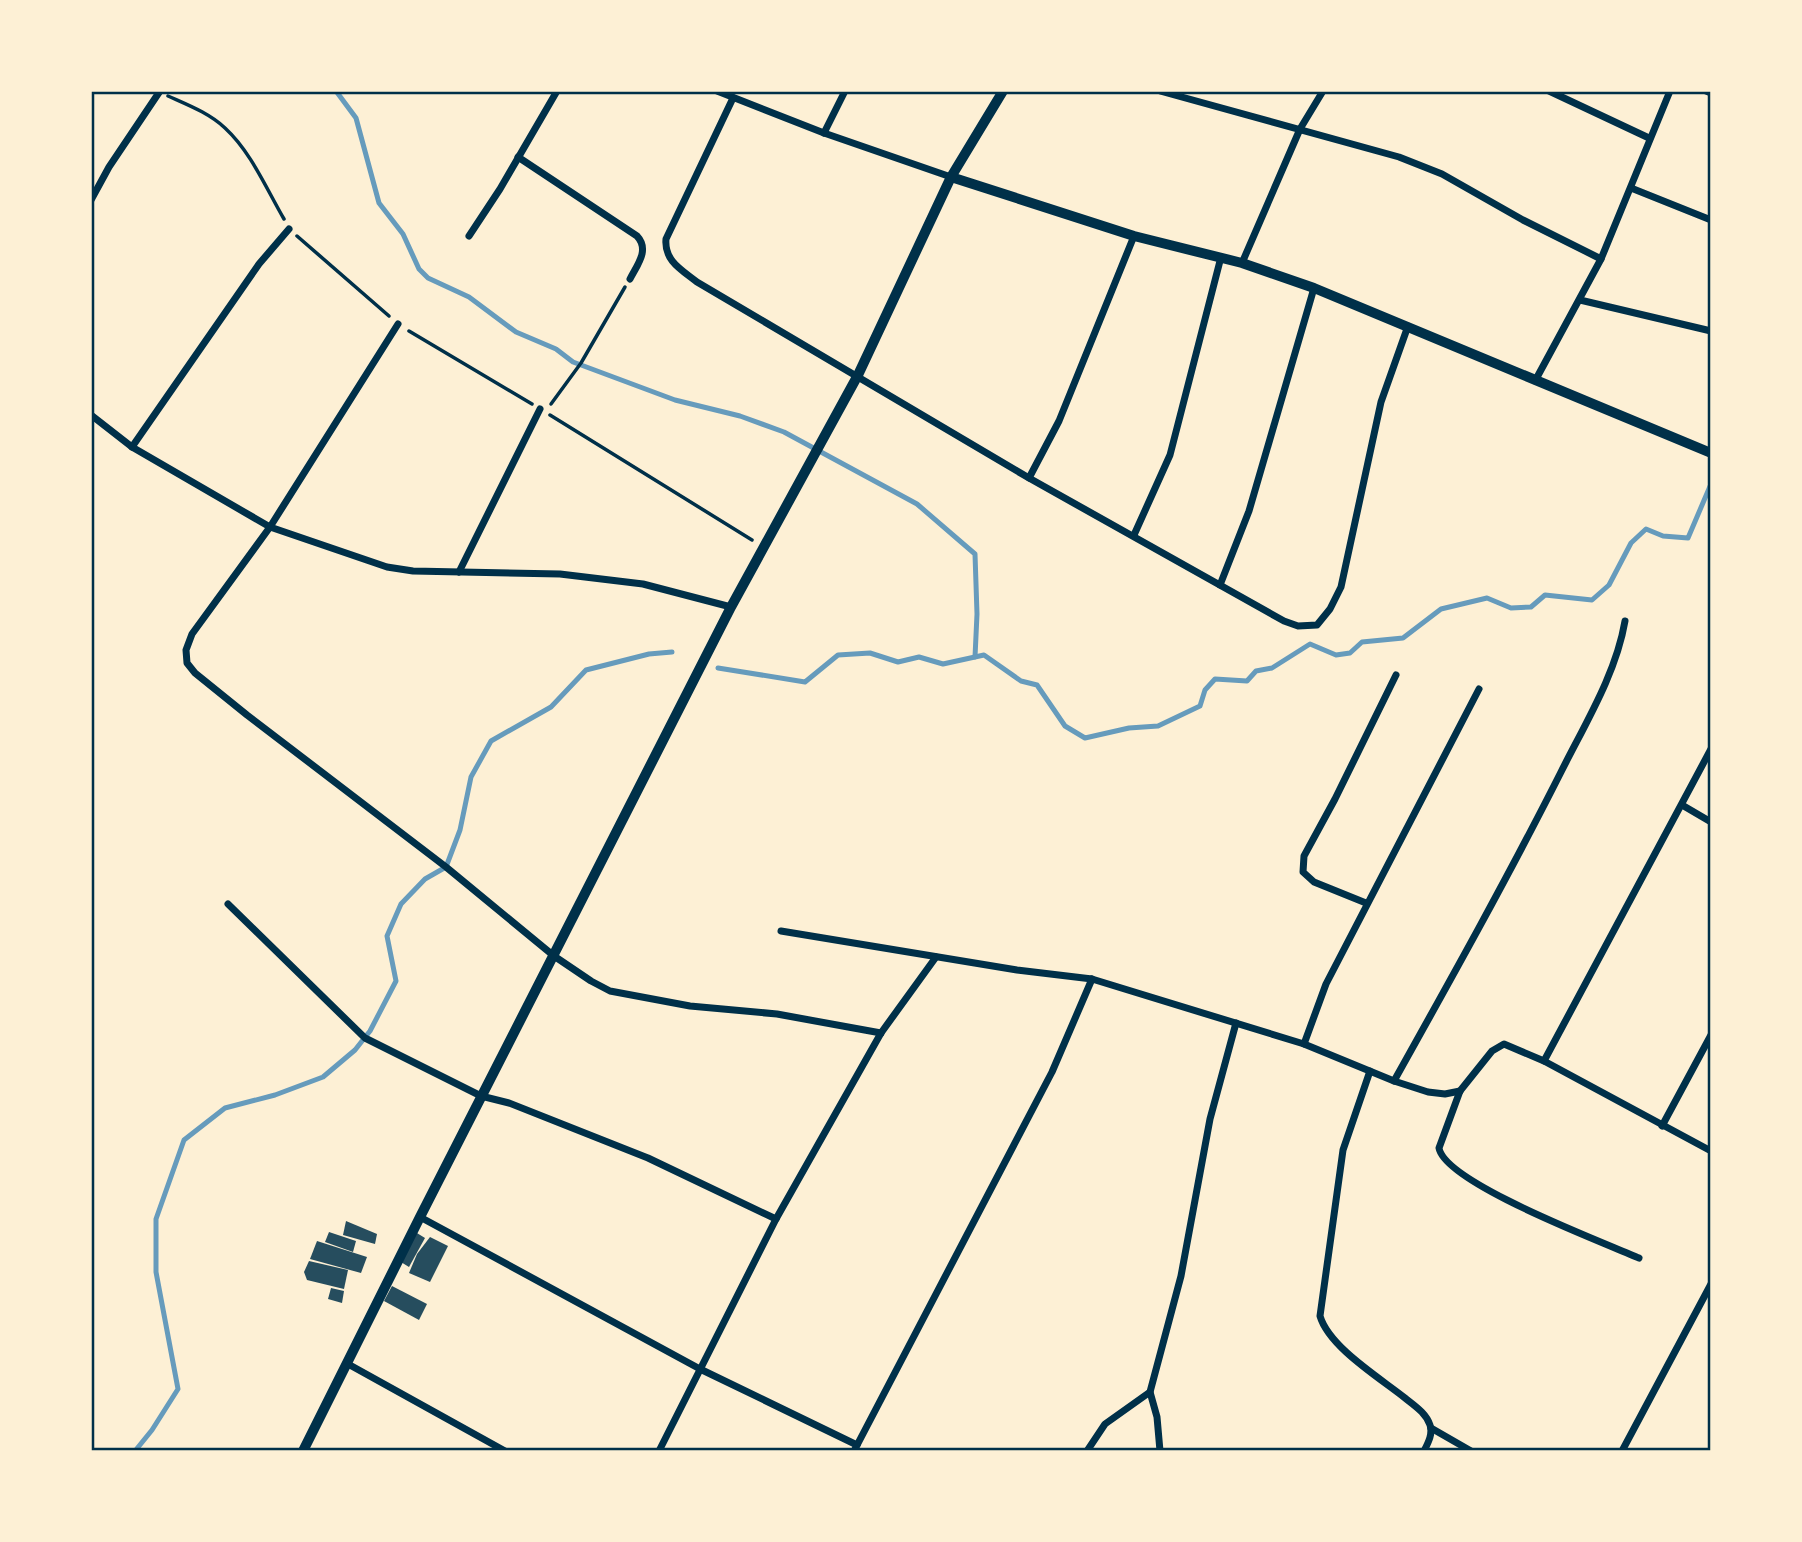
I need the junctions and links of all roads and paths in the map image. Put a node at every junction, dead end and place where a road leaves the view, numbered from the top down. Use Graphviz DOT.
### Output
graph roads {
  1 [pos="159,91"];
  2 [pos="557,91"];
  3 [pos="718,91"];
  4 [pos="845,91"];
  5 [pos="1003,91"];
  6 [pos="1160,91"];
  7 [pos="1323,91"];
  8 [pos="1549,91"];
  9 [pos="1670,91"];
  10 [pos="733,98"];
  11 [pos="1300,129"];
  12 [pos="824,133"];
  13 [pos="1649,138"];
  14 [pos="518,158"];
  15 [pos="951,177"];
  16 [pos="1631,188"];
  17 [pos="91,200"];
  18 [pos="1711,220"];
  19 [pos="289,229"];
  20 [pos="469,236"];
  21 [pos="1134,236"];
  22 [pos="1221,257"];
  23 [pos="1601,259"];
  24 [pos="1242,263"];
  25 [pos="629,279"];
  26 [pos="1314,288"];
  27 [pos="1580,300"];
  28 [pos="398,324"];
  29 [pos="1408,326"];
  30 [pos="1711,331"];
  31 [pos="858,375"];
  32 [pos="1535,381"];
  33 [pos="543,410"];
  34 [pos="91,415"];
  35 [pos="132,447"];
  36 [pos="1711,453"];
  37 [pos="1029,478"];
  38 [pos="270,527"];
  39 [pos="1134,535"];
  40 [pos="763,547"];
  41 [pos="459,572"];
  42 [pos="1220,585"];
  43 [pos="731,607"];
  44 [pos="1625,621"];
  45 [pos="1396,675"];
  46 [pos="1479,689"];
  47 [pos="1711,749"];
  48 [pos="1682,805"];
  49 [pos="1711,822"];
  50 [pos="1366,903"];
  51 [pos="228,904"];
  52 [pos="781,931"];
  53 [pos="554,956"];
  54 [pos="936,957"];
  55 [pos="1092,979"];
  56 [pos="1237,1023"];
  57 [pos="881,1033"];
  58 [pos="1711,1035"];
  59 [pos="1304,1044"];
  60 [pos="1544,1060"];
  61 [pos="1370,1071"];
  62 [pos="1394,1082"];
  63 [pos="1460,1091"];
  64 [pos="481,1096"];
  65 [pos="1662,1126"];
  66 [pos="1711,1151"];
  67 [pos="420,1217"];
  68 [pos="776,1219"];
  69 [pos="1639,1258"];
  70 [pos="1711,1284"];
  71 [pos="348,1364"];
  72 [pos="700,1369"];
  73 [pos="1150,1392"];
  74 [pos="1431,1428"];
  75 [pos="855,1448"];
  76 [pos="303,1451"];
  77 [pos="505,1451"];
  78 [pos="660,1451"];
  79 [pos="1087,1451"];
  80 [pos="1160,1451"];
  81 [pos="1424,1451"];
  82 [pos="1471,1451"];
  83 [pos="1622,1451"];
  1 -- 17 [label="street"];
  1 -- 19 [label="path"];
  2 -- 14 [label="street"];
  3 -- 10 [label="street"];
  4 -- 12 [label="street"];
  5 -- 15 [label="main road"];
  6 -- 11 [label="street"];
  7 -- 11 [label="street"];
  8 -- 13 [label="street"];
  9 -- 13 [label="street"];
  10 -- 12 [label="street"];
  10 -- 31 [label="street"];
  11 -- 23 [label="street"];
  11 -- 24 [label="street"];
  12 -- 15 [label="street"];
  13 -- 16 [label="street"];
  14 -- 20 [label="street"];
  14 -- 25 [label="street"];
  15 -- 21 [label="main road"];
  15 -- 31 [label="main road"];
  16 -- 18 [label="street"];
  16 -- 23 [label="street"];
  19 -- 28 [label="path"];
  19 -- 35 [label="street"];
  21 -- 22 [label="main road"];
  21 -- 37 [label="street"];
  22 -- 24 [label="main road"];
  22 -- 39 [label="street"];
  23 -- 27 [label="street"];
  24 -- 26 [label="main road"];
  25 -- 33 [label="path"];
  26 -- 29 [label="main road"];
  26 -- 42 [label="street"];
  27 -- 30 [label="street"];
  27 -- 32 [label="street"];
  28 -- 33 [label="path"];
  28 -- 38 [label="street"];
  29 -- 32 [label="main road"];
  29 -- 42 [label="street"];
  31 -- 37 [label="street"];
  31 -- 40 [label="main road"];
  32 -- 36 [label="main road"];
  33 -- 40 [label="path"];
  33 -- 41 [label="street"];
  34 -- 35 [label="street"];
  35 -- 38 [label="street"];
  37 -- 39 [label="street"];
  38 -- 41 [label="street"];
  38 -- 53 [label="street"];
  39 -- 42 [label="street"];
  40 -- 43 [label="main road"];
  41 -- 43 [label="street"];
  43 -- 53 [label="main road"];
  44 -- 62 [label="street"];
  45 -- 50 [label="street"];
  46 -- 50 [label="street"];
  47 -- 48 [label="street"];
  48 -- 49 [label="street"];
  48 -- 60 [label="street"];
  50 -- 59 [label="street"];
  51 -- 64 [label="street"];
  52 -- 54 [label="street"];
  53 -- 57 [label="street"];
  53 -- 64 [label="main road"];
  54 -- 55 [label="street"];
  54 -- 57 [label="street"];
  55 -- 56 [label="street"];
  55 -- 75 [label="street"];
  56 -- 59 [label="street"];
  56 -- 73 [label="street"];
  57 -- 68 [label="street"];
  58 -- 65 [label="street"];
  59 -- 61 [label="street"];
  60 -- 63 [label="street"];
  60 -- 65 [label="street"];
  61 -- 62 [label="street"];
  61 -- 74 [label="street"];
  62 -- 63 [label="street"];
  63 -- 69 [label="street"];
  64 -- 67 [label="main road"];
  64 -- 68 [label="street"];
  65 -- 66 [label="street"];
  67 -- 71 [label="main road"];
  67 -- 72 [label="street"];
  68 -- 72 [label="street"];
  70 -- 83 [label="street"];
  71 -- 76 [label="main road"];
  71 -- 77 [label="street"];
  72 -- 75 [label="street"];
  72 -- 78 [label="street"];
  73 -- 79 [label="street"];
  73 -- 80 [label="street"];
  74 -- 81 [label="street"];
  74 -- 82 [label="street"];
}
